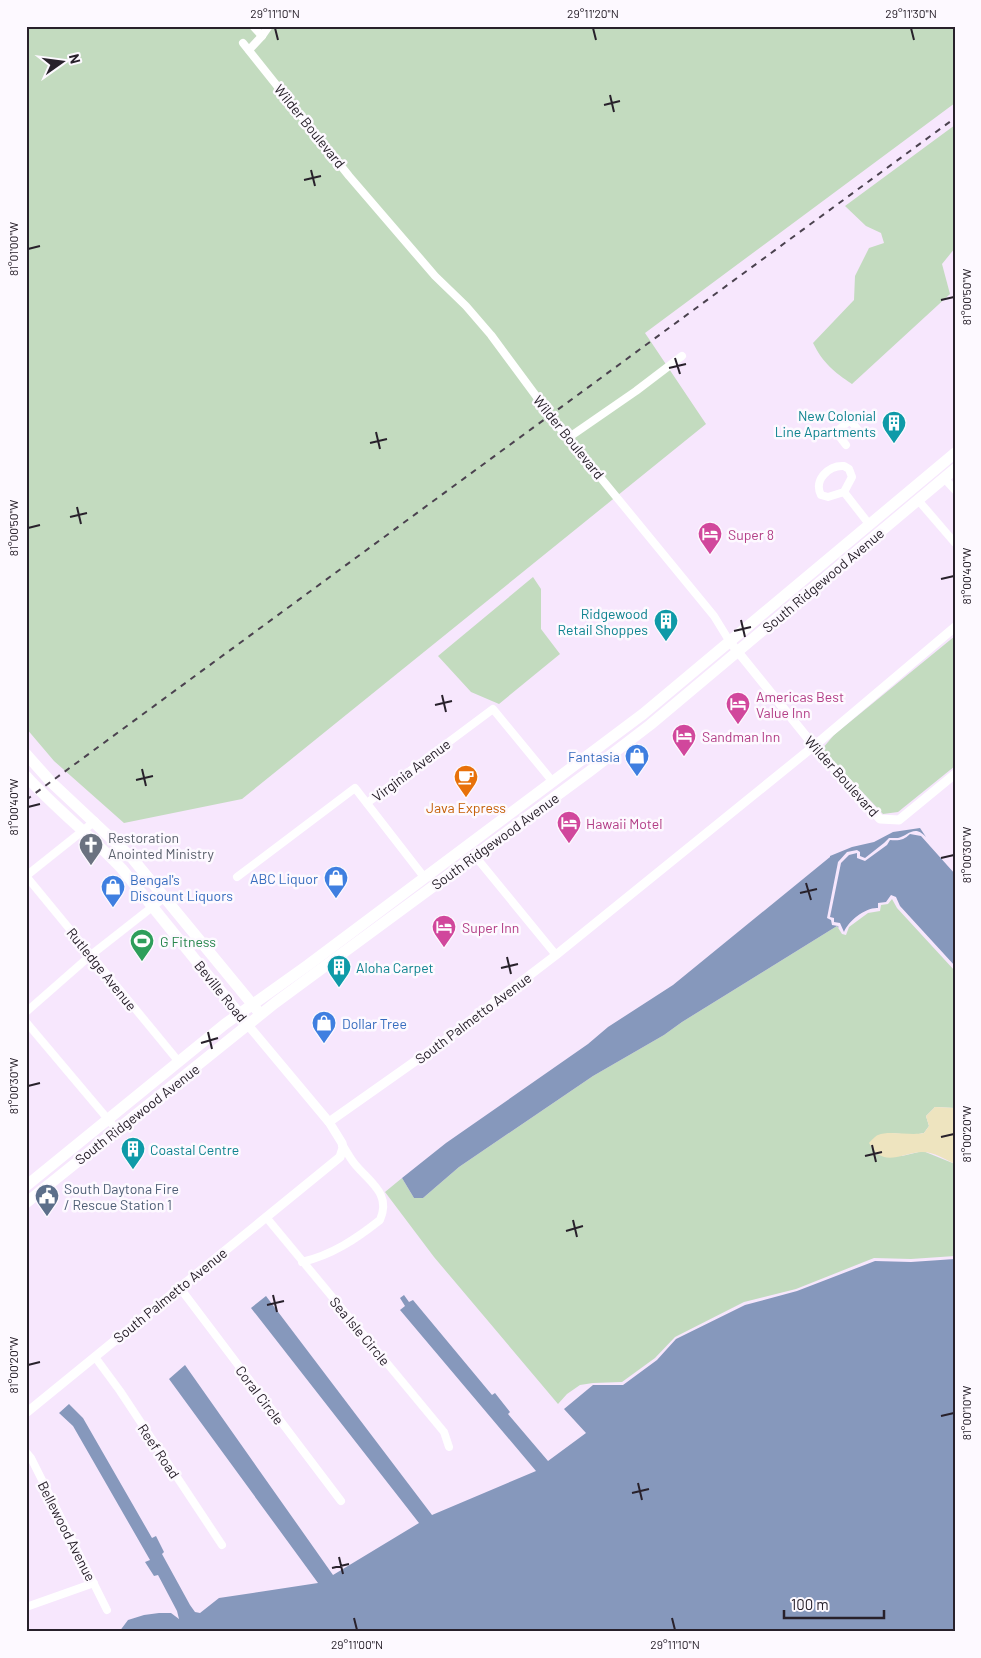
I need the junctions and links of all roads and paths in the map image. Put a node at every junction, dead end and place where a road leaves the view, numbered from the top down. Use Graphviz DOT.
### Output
graph roads {
  1 [pos="252,26"];
  2 [pos="269,26"];
  3 [pos="262,36"];
  4 [pos="243,43"];
  5 [pos="249,50"];
  6 [pos="682,356"];
  7 [pos="863,436"];
  8 [pos="568,438"];
  9 [pos="846,444"];
  10 [pos="955,453"];
  11 [pos="955,469"];
  12 [pos="944,478"];
  13 [pos="955,490"];
  14 [pos="844,492"];
  15 [pos="918,500"];
  16 [pos="869,524"];
  17 [pos="955,543"];
  18 [pos="955,627"];
  19 [pos="730,642"];
  20 [pos="738,652"];
  21 [pos="814,746"];
  22 [pos="26,754"];
  23 [pos="955,774"];
  24 [pos="26,776"];
  25 [pos="553,782"];
  26 [pos="367,803"];
  27 [pos="539,809"];
  28 [pos="95,821"];
  29 [pos="83,831"];
  30 [pos="475,856"];
  31 [pos="26,876"];
  32 [pos="237,877"];
  33 [pos="420,880"];
  34 [pos="165,897"];
  35 [pos="153,907"];
  36 [pos="403,909"];
  37 [pos="91,955"];
  38 [pos="556,955"];
  39 [pos="253,1005"];
  40 [pos="26,1012"];
  41 [pos="240,1014"];
  42 [pos="260,1015"];
  43 [pos="26,1022"];
  44 [pos="248,1025"];
  45 [pos="179,1062"];
  46 [pos="109,1118"];
  47 [pos="330,1122"];
  48 [pos="117,1130"];
  49 [pos="343,1146"];
  50 [pos="26,1186"];
  51 [pos="26,1203"];
  52 [pos="266,1217"];
  53 [pos="302,1262"];
  54 [pos="180,1288"];
  55 [pos="95,1357"];
  56 [pos="26,1413"];
  57 [pos="449,1446"];
  58 [pos="26,1452"];
  59 [pos="341,1501"];
  60 [pos="222,1545"];
  61 [pos="94,1583"];
  62 [pos="26,1605"];
  63 [pos="107,1610"];
  1 -- 3 [label="street"];
  2 -- 3 [label="street"];
  3 -- 5 [label="street"];
  4 -- 5 [label="street, Wilder Boulevard"];
  5 -- 8 [label="street, Wilder Boulevard"];
  6 -- 8 [label="street"];
  7 -- 9 [label="street"];
  8 -- 19 [label="street, Wilder Boulevard"];
  10 -- 16 [label="main road, South Ridgewood Avenue"];
  11 -- 12 [label="main road, South Ridgewood Avenue"];
  12 -- 13 [label="street"];
  12 -- 15 [label="main road, South Ridgewood Avenue"];
  14 -- 14 [label="street"];
  14 -- 16 [label="street"];
  15 -- 17 [label="street"];
  15 -- 20 [label="main road, South Ridgewood Avenue"];
  16 -- 19 [label="main road, South Ridgewood Avenue"];
  18 -- 21 [label="street, South Palmetto Avenue"];
  19 -- 20 [label="street, Wilder Boulevard"];
  19 -- 25 [label="main road, South Ridgewood Avenue"];
  20 -- 21 [label="street, Wilder Boulevard"];
  20 -- 27 [label="main road, South Ridgewood Avenue"];
  21 -- 23 [label="street, Wilder Boulevard"];
  21 -- 38 [label="street, South Palmetto Avenue"];
  22 -- 28 [label="main road, Beville Road"];
  24 -- 29 [label="main road, Beville Road"];
  25 -- 26 [label="street, Virginia Avenue"];
  25 -- 27 [label="main road"];
  25 -- 33 [label="main road, South Ridgewood Avenue"];
  26 -- 32 [label="street, Virginia Avenue"];
  26 -- 33 [label="street"];
  27 -- 30 [label="main road, South Ridgewood Avenue"];
  28 -- 29 [label="street"];
  28 -- 34 [label="main road, Beville Road"];
  29 -- 31 [label="street"];
  29 -- 35 [label="main road, Beville Road"];
  30 -- 36 [label="main road, South Ridgewood Avenue"];
  30 -- 38 [label="street"];
  31 -- 37 [label="street, Rutledge Avenue"];
  33 -- 36 [label="main road"];
  33 -- 39 [label="main road, South Ridgewood Avenue"];
  34 -- 35 [label="street"];
  34 -- 39 [label="main road, Beville Road"];
  35 -- 37 [label="street"];
  35 -- 41 [label="main road, Beville Road"];
  36 -- 42 [label="main road, South Ridgewood Avenue"];
  37 -- 40 [label="street"];
  37 -- 45 [label="street, Rutledge Avenue"];
  38 -- 47 [label="street, South Palmetto Avenue"];
  39 -- 41 [label="main road, South Ridgewood Avenue"];
  39 -- 42 [label="main road, Beville Road"];
  41 -- 44 [label="main road, Beville Road"];
  41 -- 45 [label="main road, South Ridgewood Avenue"];
  42 -- 44 [label="main road, South Ridgewood Avenue"];
  43 -- 46 [label="street"];
  44 -- 47 [label="street, Beville Road"];
  44 -- 48 [label="main road, South Ridgewood Avenue"];
  45 -- 46 [label="main road, South Ridgewood Avenue"];
  46 -- 48 [label="street"];
  46 -- 50 [label="main road, South Ridgewood Avenue"];
  47 -- 49 [label="street"];
  48 -- 51 [label="main road, South Ridgewood Avenue"];
  49 -- 52 [label="street, South Palmetto Avenue"];
  49 -- 53 [label="street"];
  52 -- 53 [label="street, Sea Isle Circle"];
  52 -- 54 [label="street, South Palmetto Avenue"];
  53 -- 57 [label="street, Sea Isle Circle"];
  54 -- 55 [label="street, South Palmetto Avenue"];
  54 -- 59 [label="street, Coral Circle"];
  55 -- 56 [label="street, South Palmetto Avenue"];
  55 -- 60 [label="street, Reef Road"];
  58 -- 61 [label="street, Bellewood Avenue"];
  61 -- 62 [label="street"];
  61 -- 63 [label="street, Bellewood Avenue"];
}
